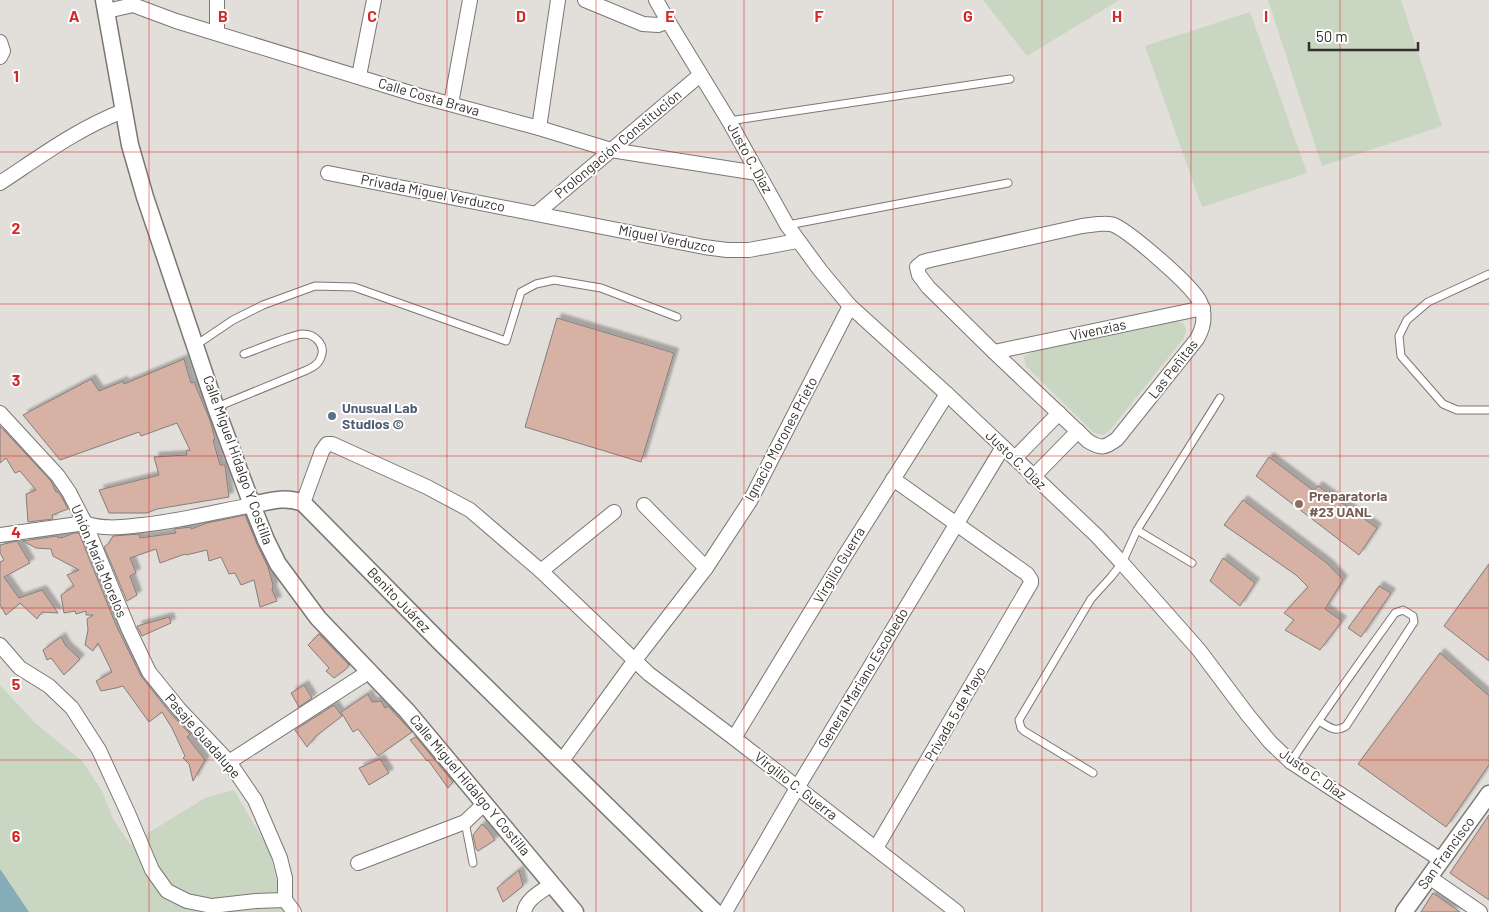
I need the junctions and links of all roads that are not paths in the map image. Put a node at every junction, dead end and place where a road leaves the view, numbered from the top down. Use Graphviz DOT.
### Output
graph roads {
  1 [pos="217,0"];
  2 [pos="374,0"];
  3 [pos="470,0"];
  4 [pos="558,0"];
  5 [pos="585,0"];
  6 [pos="656,0"];
  7 [pos="106,6"];
  8 [pos="668,21"];
  9 [pos="217,33"];
  10 [pos="700,75"];
  11 [pos="359,76"];
  12 [pos="1010,79"];
  13 [pos="451,104"];
  14 [pos="123,112"];
  15 [pos="729,122"];
  16 [pos="539,128"];
  17 [pos="611,150"];
  18 [pos="328,173"];
  19 [pos="757,173"];
  20 [pos="0,183"];
  21 [pos="1008,183"];
  22 [pos="537,214"];
  23 [pos="787,226"];
  24 [pos="798,241"];
  25 [pos="1489,274"];
  26 [pos="850,306"];
  27 [pos="1203,308"];
  28 [pos="677,317"];
  29 [pos="196,344"];
  30 [pos="994,352"];
  31 [pos="244,354"];
  32 [pos="947,394"];
  33 [pos="1220,398"];
  34 [pos="216,408"];
  35 [pos="1489,410"];
  36 [pos="0,413"];
  37 [pos="1058,413"];
  38 [pos="1078,431"];
  39 [pos="1004,447"];
  40 [pos="1015,458"];
  41 [pos="1033,477"];
  42 [pos="893,479"];
  43 [pos="303,503"];
  44 [pos="252,505"];
  45 [pos="644,505"];
  46 [pos="614,512"];
  47 [pos="86,523"];
  48 [pos="957,524"];
  49 [pos="1137,530"];
  50 [pos="0,535"];
  51 [pos="1122,563"];
  52 [pos="1192,563"];
  53 [pos="706,568"];
  54 [pos="541,570"];
  55 [pos="0,645"];
  56 [pos="635,660"];
  57 [pos="370,671"];
  58 [pos="149,672"];
  59 [pos="1319,721"];
  60 [pos="734,738"];
  61 [pos="229,762"];
  62 [pos="561,762"];
  63 [pos="1291,762"];
  64 [pos="1093,773"];
  65 [pos="797,788"];
  66 [pos="1489,794"];
  67 [pos="484,803"];
  68 [pos="465,822"];
  69 [pos="876,848"];
  70 [pos="1441,860"];
  71 [pos="358,863"];
  72 [pos="473,863"];
  73 [pos="1429,877"];
  74 [pos="552,884"];
  75 [pos="285,900"];
  76 [pos="294,912"];
  77 [pos="524,912"];
  78 [pos="575,912"];
  79 [pos="715,912"];
  80 [pos="725,912"];
  81 [pos="957,912"];
  82 [pos="1404,912"];
  83 [pos="1480,912"];
  1 -- 9 [label="street"];
  2 -- 11 [label="street"];
  3 -- 13 [label="street"];
  4 -- 16 [label="street"];
  5 -- 8 [label="street"];
  6 -- 8 [label="street, Justo C. Díaz"];
  7 -- 9 [label="street, Calle Costa Brava"];
  7 -- 14 [label="street, Calle Miguel Hidalgo Y Costilla"];
  8 -- 10 [label="street, Justo C. Díaz"];
  9 -- 11 [label="street, Calle Costa Brava"];
  10 -- 15 [label="street, Justo C. Díaz"];
  10 -- 17 [label="street, Prolongación Constitución"];
  11 -- 13 [label="street, Calle Costa Brava"];
  12 -- 15 [label="lane"];
  13 -- 16 [label="street, Calle Costa Brava"];
  14 -- 20 [label="street"];
  14 -- 29 [label="street, Calle Miguel Hidalgo Y Costilla"];
  15 -- 19 [label="street, Justo C. Díaz"];
  16 -- 17 [label="street, Calle Costa Brava"];
  17 -- 19 [label="street, Calle Costa Brava"];
  17 -- 22 [label="street, Prolongación Constitución"];
  18 -- 22 [label="street, Privada Miguel Verduzco"];
  19 -- 23 [label="street, Justo C. Díaz"];
  21 -- 23 [label="lane"];
  22 -- 24 [label="street, Miguel Verduzco"];
  23 -- 24 [label="street, Justo C. Díaz"];
  24 -- 26 [label="street, Justo C. Díaz"];
  25 -- 35 [label="lane"];
  26 -- 32 [label="street, Justo C. Díaz"];
  26 -- 53 [label="street, Ignacio Morones Prieto"];
  27 -- 30 [label="street, Vivenzias"];
  27 -- 30 [label="street, Las Peñitas"];
  27 -- 38 [label="street, Las Peñitas"];
  28 -- 29 [label="lane"];
  29 -- 34 [label="street, Calle Miguel Hidalgo Y Costilla"];
  30 -- 37 [label="street, Las Peñitas"];
  31 -- 34 [label="lane"];
  32 -- 39 [label="street, Justo C. Díaz"];
  32 -- 42 [label="street, Virgilio Guerra"];
  33 -- 49 [label="lane"];
  34 -- 44 [label="street, Calle Miguel Hidalgo Y Costilla"];
  36 -- 47 [label="street, Unión María Morelos"];
  37 -- 38 [label="street, Las Peñitas"];
  37 -- 40 [label="street"];
  38 -- 41 [label="street"];
  39 -- 40 [label="street, Justo C. Díaz"];
  39 -- 48 [label="street, General Mariano Escobedo"];
  40 -- 41 [label="street, Justo C. Díaz"];
  41 -- 51 [label="street, Justo C. Díaz"];
  42 -- 48 [label="street"];
  42 -- 60 [label="street, Virgilio Guerra"];
  43 -- 44 [label="street"];
  43 -- 54 [label="street"];
  43 -- 62 [label="street, Benito Juárez"];
  44 -- 47 [label="street"];
  44 -- 57 [label="street, Calle Miguel Hidalgo Y Costilla"];
  45 -- 53 [label="street"];
  46 -- 54 [label="street"];
  47 -- 50 [label="street"];
  47 -- 58 [label="street, Unión María Morelos"];
  48 -- 65 [label="street, General Mariano Escobedo"];
  48 -- 69 [label="street, Privada 5 de Mayo"];
  49 -- 51 [label="lane"];
  49 -- 52 [label="lane"];
  51 -- 63 [label="street, Justo C. Díaz"];
  51 -- 64 [label="lane"];
  53 -- 56 [label="street, Ignacio Morones Prieto"];
  54 -- 56 [label="street"];
  55 -- 75 [label="street"];
  56 -- 60 [label="street, Virgilio C. Guerra"];
  56 -- 62 [label="street, Ignacio Morones Prieto"];
  57 -- 61 [label="street"];
  57 -- 67 [label="street, Calle Miguel Hidalgo Y Costilla"];
  58 -- 61 [label="street, Pasaje Guadalupe"];
  59 -- 59 [label="lane"];
  59 -- 63 [label="lane"];
  60 -- 65 [label="street, Virgilio C. Guerra"];
  61 -- 75 [label="street, Pasaje Guadalupe"];
  62 -- 79 [label="street, Benito Juárez"];
  63 -- 70 [label="street, Justo C. Díaz"];
  65 -- 69 [label="street, Virgilio C. Guerra"];
  65 -- 80 [label="street, General Mariano Escobedo"];
  66 -- 70 [label="street, San Francisco"];
  67 -- 68 [label="street"];
  67 -- 74 [label="street, Calle Miguel Hidalgo Y Costilla"];
  68 -- 71 [label="street"];
  68 -- 72 [label="lane"];
  69 -- 81 [label="street, Virgilio C. Guerra"];
  70 -- 73 [label="street, San Francisco"];
  73 -- 82 [label="street, San Francisco"];
  73 -- 83 [label="street"];
  74 -- 77 [label="street"];
  74 -- 78 [label="street, Calle Miguel Hidalgo Y Costilla"];
  75 -- 76 [label="street"];
}
